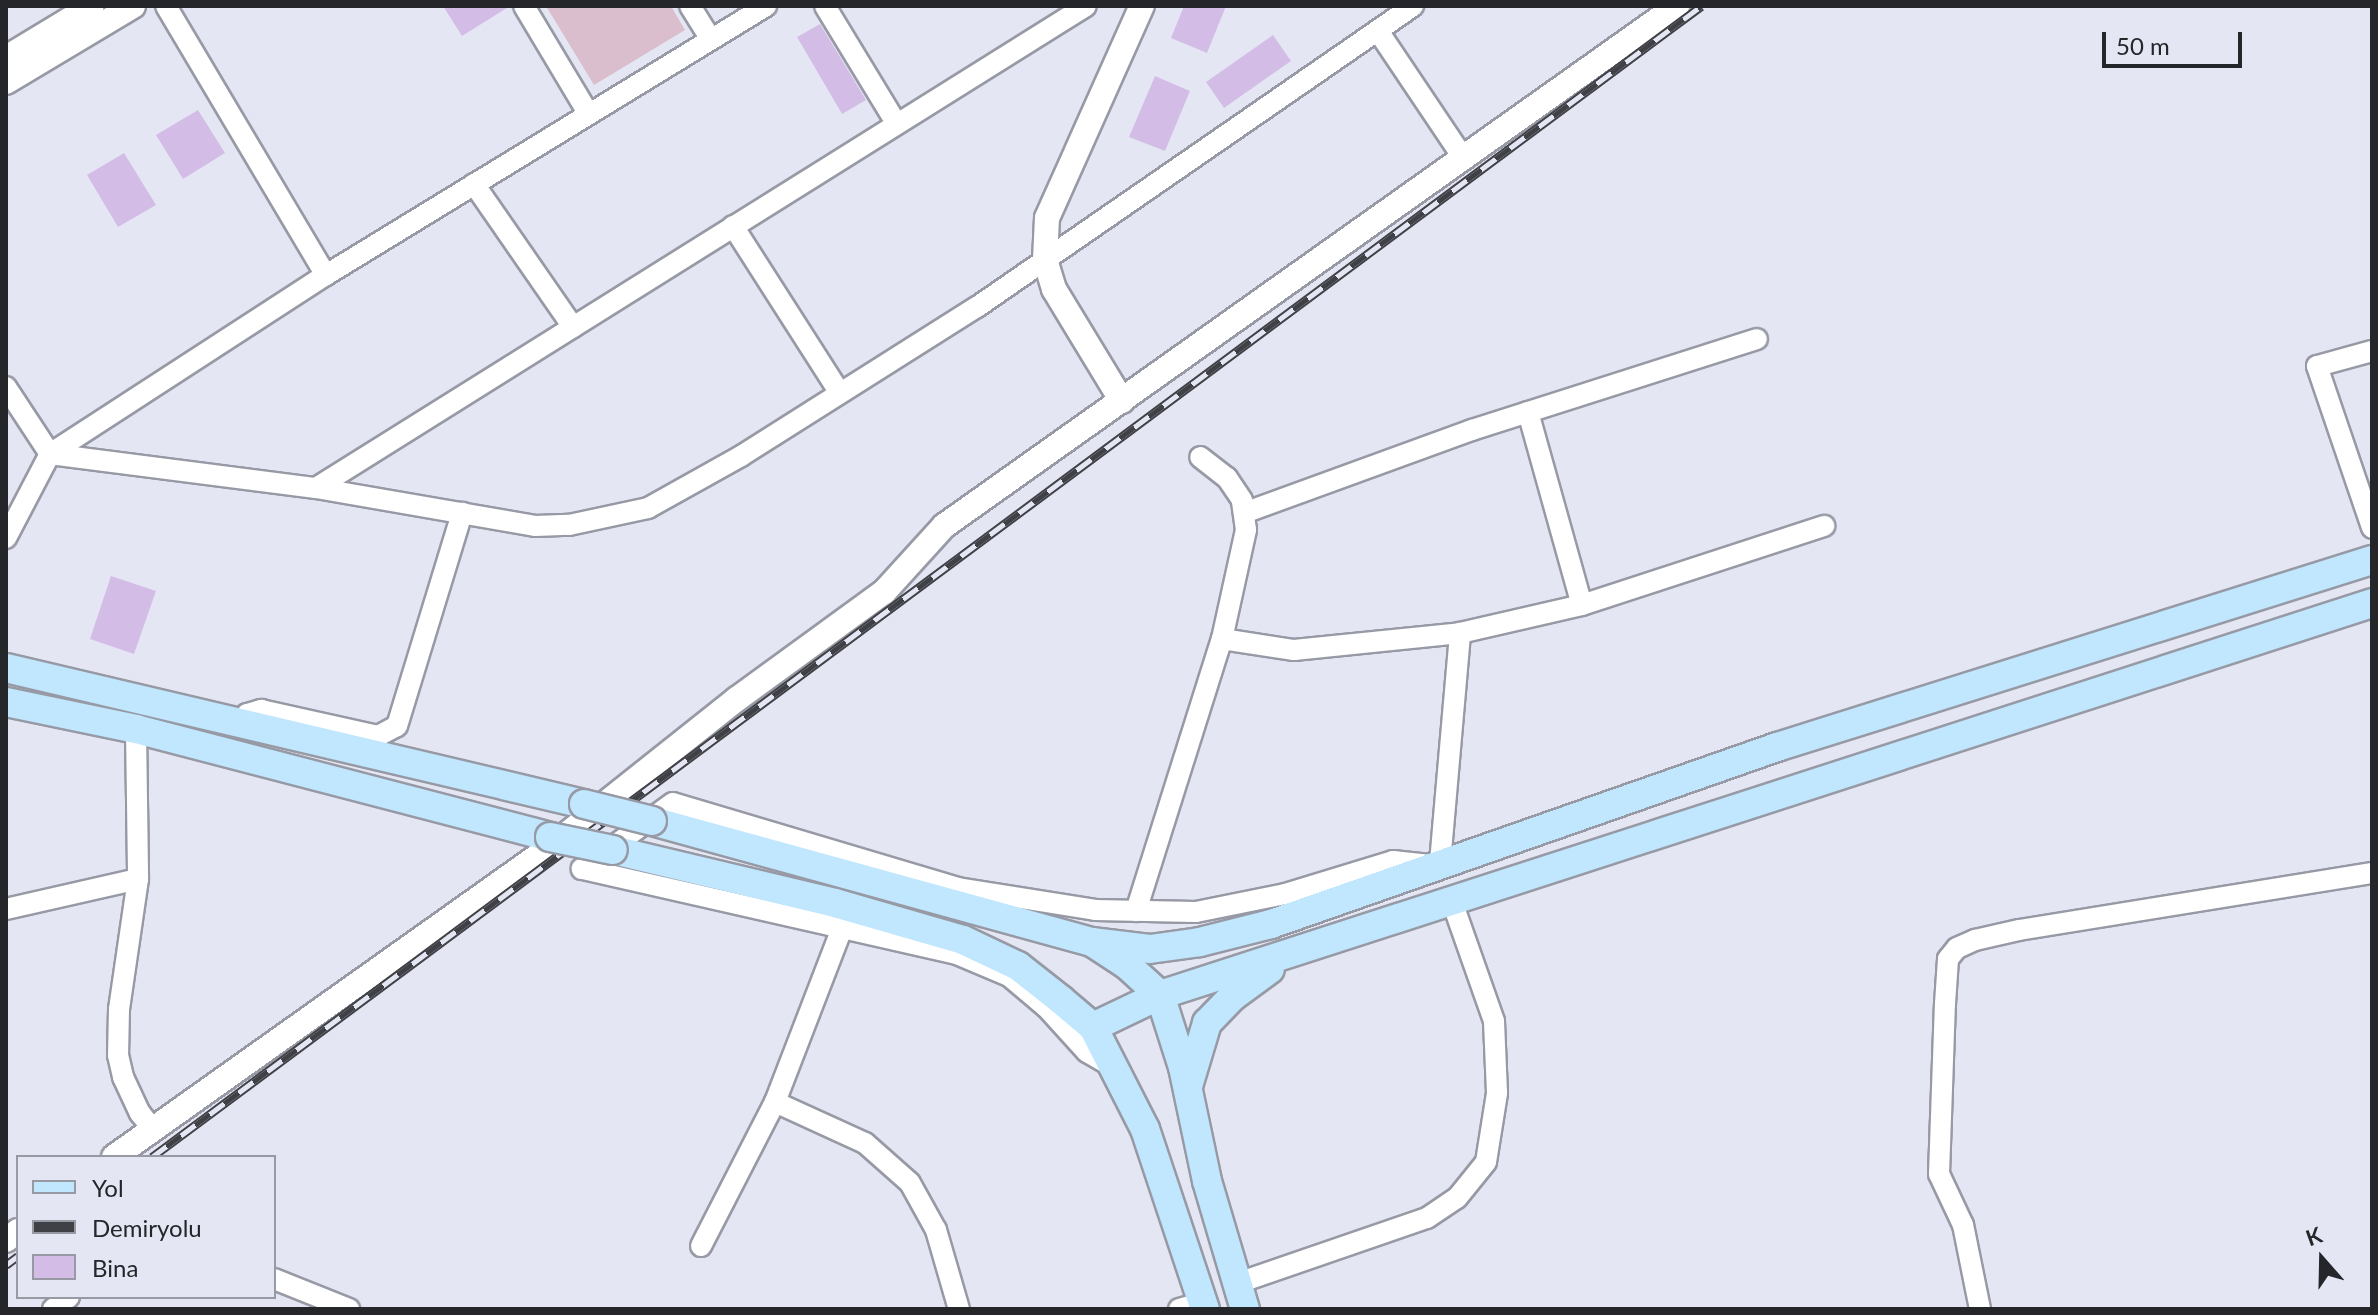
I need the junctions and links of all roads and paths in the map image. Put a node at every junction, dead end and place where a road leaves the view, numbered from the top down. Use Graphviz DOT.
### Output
graph roads {
  1 [pos="133,6"];
  2 [pos="166,6"];
  3 [pos="524,6"];
  4 [pos="690,6"];
  5 [pos="766,6"];
  6 [pos="825,6"];
  7 [pos="1086,6"];
  8 [pos="1142,6"];
  9 [pos="1413,6"];
  10 [pos="1677,6"];
  11 [pos="78,9"];
  12 [pos="1378,31"];
  13 [pos="711,39"];
  14 [pos="6,58"];
  15 [pos="6,82"];
  16 [pos="588,113"];
  17 [pos="896,123"];
  18 [pos="1464,159"];
  19 [pos="474,184"];
  20 [pos="733,226"];
  21 [pos="1045,260"];
  22 [pos="326,275"];
  23 [pos="573,327"];
  24 [pos="1757,339"];
  25 [pos="2372,351"];
  26 [pos="6,387"];
  27 [pos="840,393"];
  28 [pos="1122,401"];
  29 [pos="1528,412"];
  30 [pos="50,454"];
  31 [pos="1200,457"];
  32 [pos="316,488"];
  33 [pos="462,513"];
  34 [pos="1244,513"];
  35 [pos="1824,526"];
  36 [pos="2372,528"];
  37 [pos="6,538"];
  38 [pos="2372,560"];
  39 [pos="2372,603"];
  40 [pos="1582,605"];
  41 [pos="1460,633"];
  42 [pos="1222,639"];
  43 [pos="6,668"];
  44 [pos="6,702"];
  45 [pos="241,722"];
  46 [pos="136,729"];
  47 [pos="1437,864"];
  48 [pos="2372,873"];
  49 [pos="138,879"];
  50 [pos="1452,902"];
  51 [pos="6,909"];
  52 [pos="1136,911"];
  53 [pos="842,928"];
  54 [pos="1092,942"];
  55 [pos="1303,950"];
  56 [pos="1160,995"];
  57 [pos="1093,1027"];
  58 [pos="1117,1069"];
  59 [pos="1188,1087"];
  60 [pos="775,1102"];
  61 [pos="151,1127"];
  62 [pos="116,1155"];
  63 [pos="701,1246"];
  64 [pos="276,1280"];
  65 [pos="1241,1296"];
  66 [pos="1196,1307"];
  67 [pos="349,1309"];
  68 [pos="959,1309"];
  69 [pos="1980,1309"];
  1 -- 15 [label="street"];
  2 -- 22 [label="street"];
  3 -- 16 [label="street"];
  4 -- 13 [label="street"];
  5 -- 13 [label="street"];
  6 -- 17 [label="street"];
  7 -- 17 [label="street"];
  8 -- 21 [label="street"];
  9 -- 12 [label="street"];
  10 -- 18 [label="street"];
  11 -- 14 [label="street"];
  12 -- 18 [label="street"];
  12 -- 21 [label="street"];
  13 -- 16 [label="street"];
  16 -- 19 [label="street"];
  17 -- 20 [label="street"];
  18 -- 28 [label="street"];
  19 -- 22 [label="street"];
  19 -- 23 [label="street"];
  20 -- 23 [label="street"];
  20 -- 27 [label="street"];
  21 -- 27 [label="street"];
  21 -- 28 [label="street"];
  22 -- 30 [label="street"];
  23 -- 32 [label="street"];
  24 -- 29 [label="street"];
  25 -- 36 [label="street"];
  26 -- 30 [label="street"];
  27 -- 33 [label="street"];
  28 -- 61 [label="street"];
  29 -- 34 [label="street"];
  29 -- 40 [label="street"];
  30 -- 32 [label="street"];
  30 -- 37 [label="street"];
  31 -- 34 [label="street"];
  32 -- 33 [label="street"];
  33 -- 45 [label="street"];
  34 -- 42 [label="street"];
  35 -- 40 [label="street"];
  38 -- 47 [label="main road"];
  39 -- 50 [label="main road"];
  40 -- 41 [label="street"];
  41 -- 42 [label="street"];
  41 -- 47 [label="street"];
  42 -- 52 [label="street"];
  43 -- 45 [label="main road"];
  44 -- 46 [label="main road"];
  45 -- 54 [label="main road, bridge"];
  46 -- 49 [label="street"];
  46 -- 57 [label="main road, bridge"];
  47 -- 50 [label="main road"];
  47 -- 52 [label="street"];
  47 -- 54 [label="main road"];
  48 -- 69 [label="street"];
  49 -- 51 [label="street"];
  49 -- 61 [label="street"];
  50 -- 55 [label="main road"];
  50 -- 65 [label="street"];
  52 -- 53 [label="street"];
  53 -- 58 [label="street"];
  53 -- 60 [label="street"];
  54 -- 56 [label="main road"];
  55 -- 56 [label="main road"];
  55 -- 59 [label="main road"];
  56 -- 57 [label="main road"];
  56 -- 59 [label="main road"];
  57 -- 58 [label="main road"];
  58 -- 66 [label="main road"];
  59 -- 65 [label="main road"];
  60 -- 63 [label="street"];
  60 -- 68 [label="street"];
  61 -- 62 [label="street"];
  64 -- 67 [label="street"];
}
